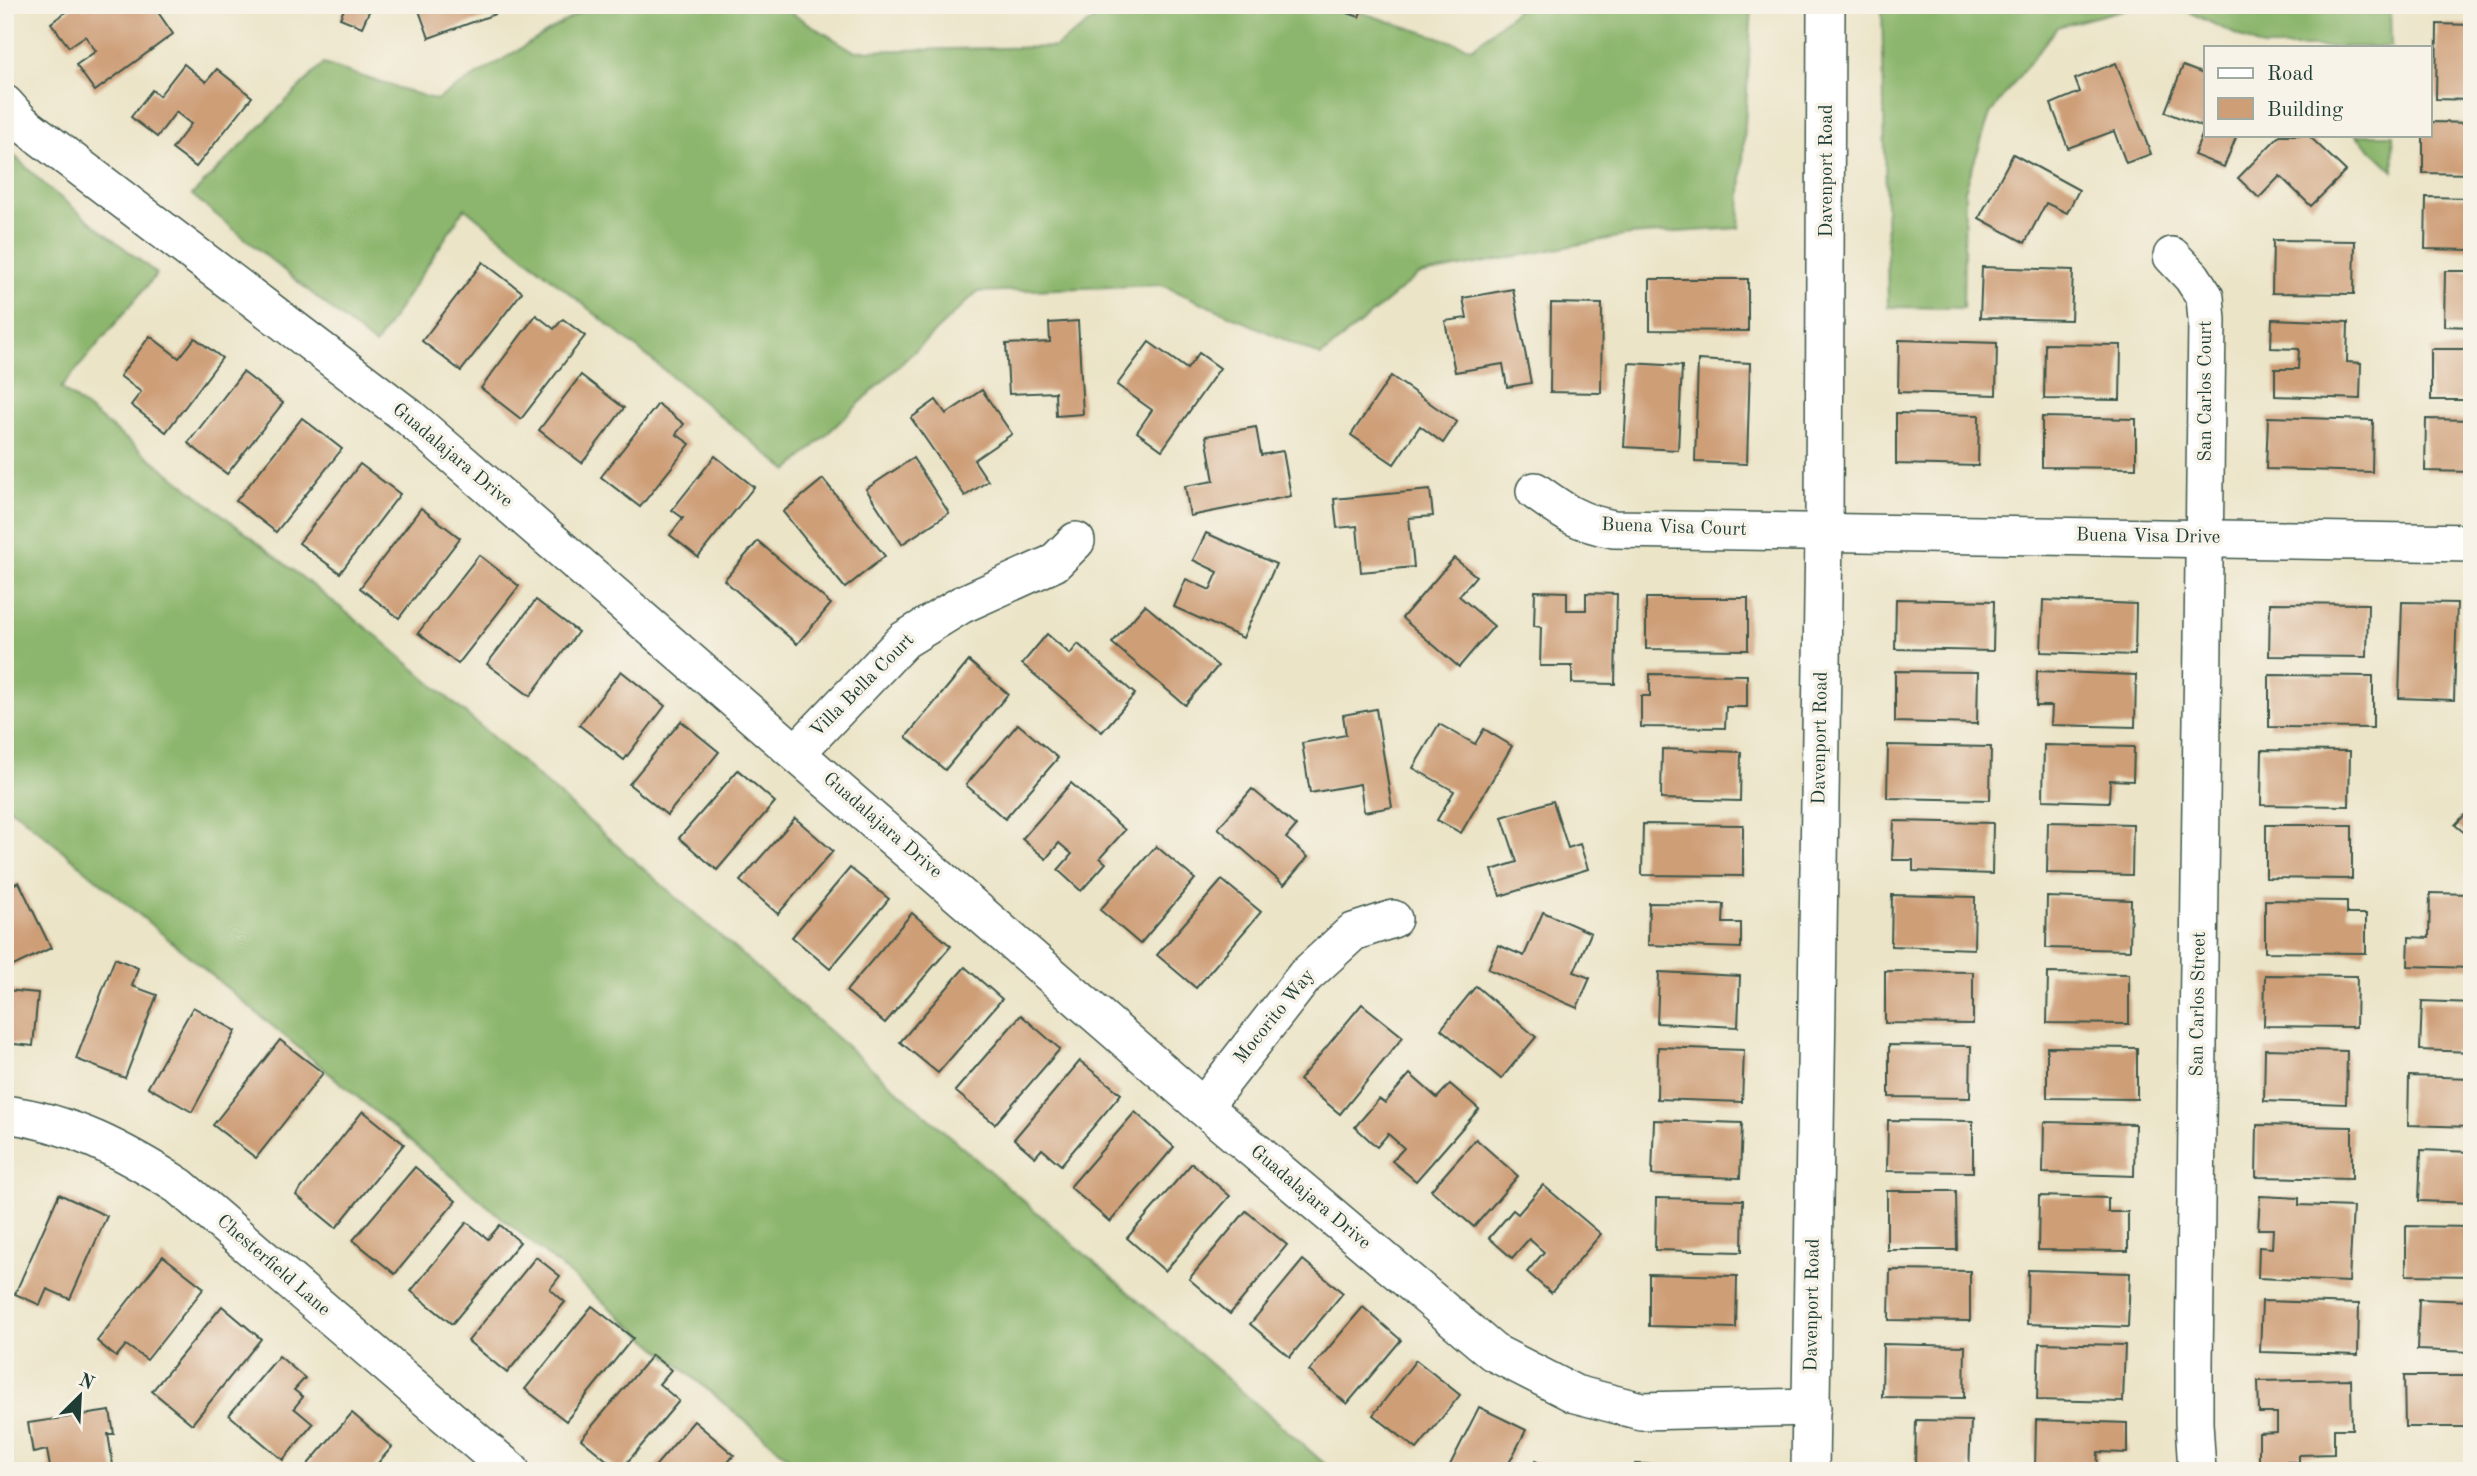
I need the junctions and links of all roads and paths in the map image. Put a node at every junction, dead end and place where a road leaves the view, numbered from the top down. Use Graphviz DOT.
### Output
graph roads {
  1 [pos="1826,5"];
  2 [pos="5,104"];
  3 [pos="2172,256"];
  4 [pos="1535,491"];
  5 [pos="1824,531"];
  6 [pos="2206,538"];
  7 [pos="1076,541"];
  8 [pos="2472,542"];
  9 [pos="797,752"];
  10 [pos="1393,919"];
  11 [pos="1203,1107"];
  12 [pos="5,1114"];
  13 [pos="1812,1407"];
  14 [pos="506,1469"];
  15 [pos="1810,1471"];
  16 [pos="2197,1471"];
  1 -- 5 [label="street, Davenport Road"];
  2 -- 9 [label="street, Guadalajara Drive"];
  3 -- 6 [label="street, San Carlos Court"];
  4 -- 5 [label="street, Buena Visa Court"];
  5 -- 6 [label="street, Buena Visa Drive"];
  5 -- 13 [label="street, Davenport Road"];
  6 -- 8 [label="street, Buena Visa Drive"];
  6 -- 16 [label="street, San Carlos Street"];
  7 -- 9 [label="street, Villa Bella Court"];
  9 -- 11 [label="street, Guadalajara Drive"];
  10 -- 11 [label="street, Mocorito Way"];
  11 -- 13 [label="street, Guadalajara Drive"];
  12 -- 14 [label="street, Chesterfield Lane"];
  13 -- 15 [label="street, Davenport Road"];
}
